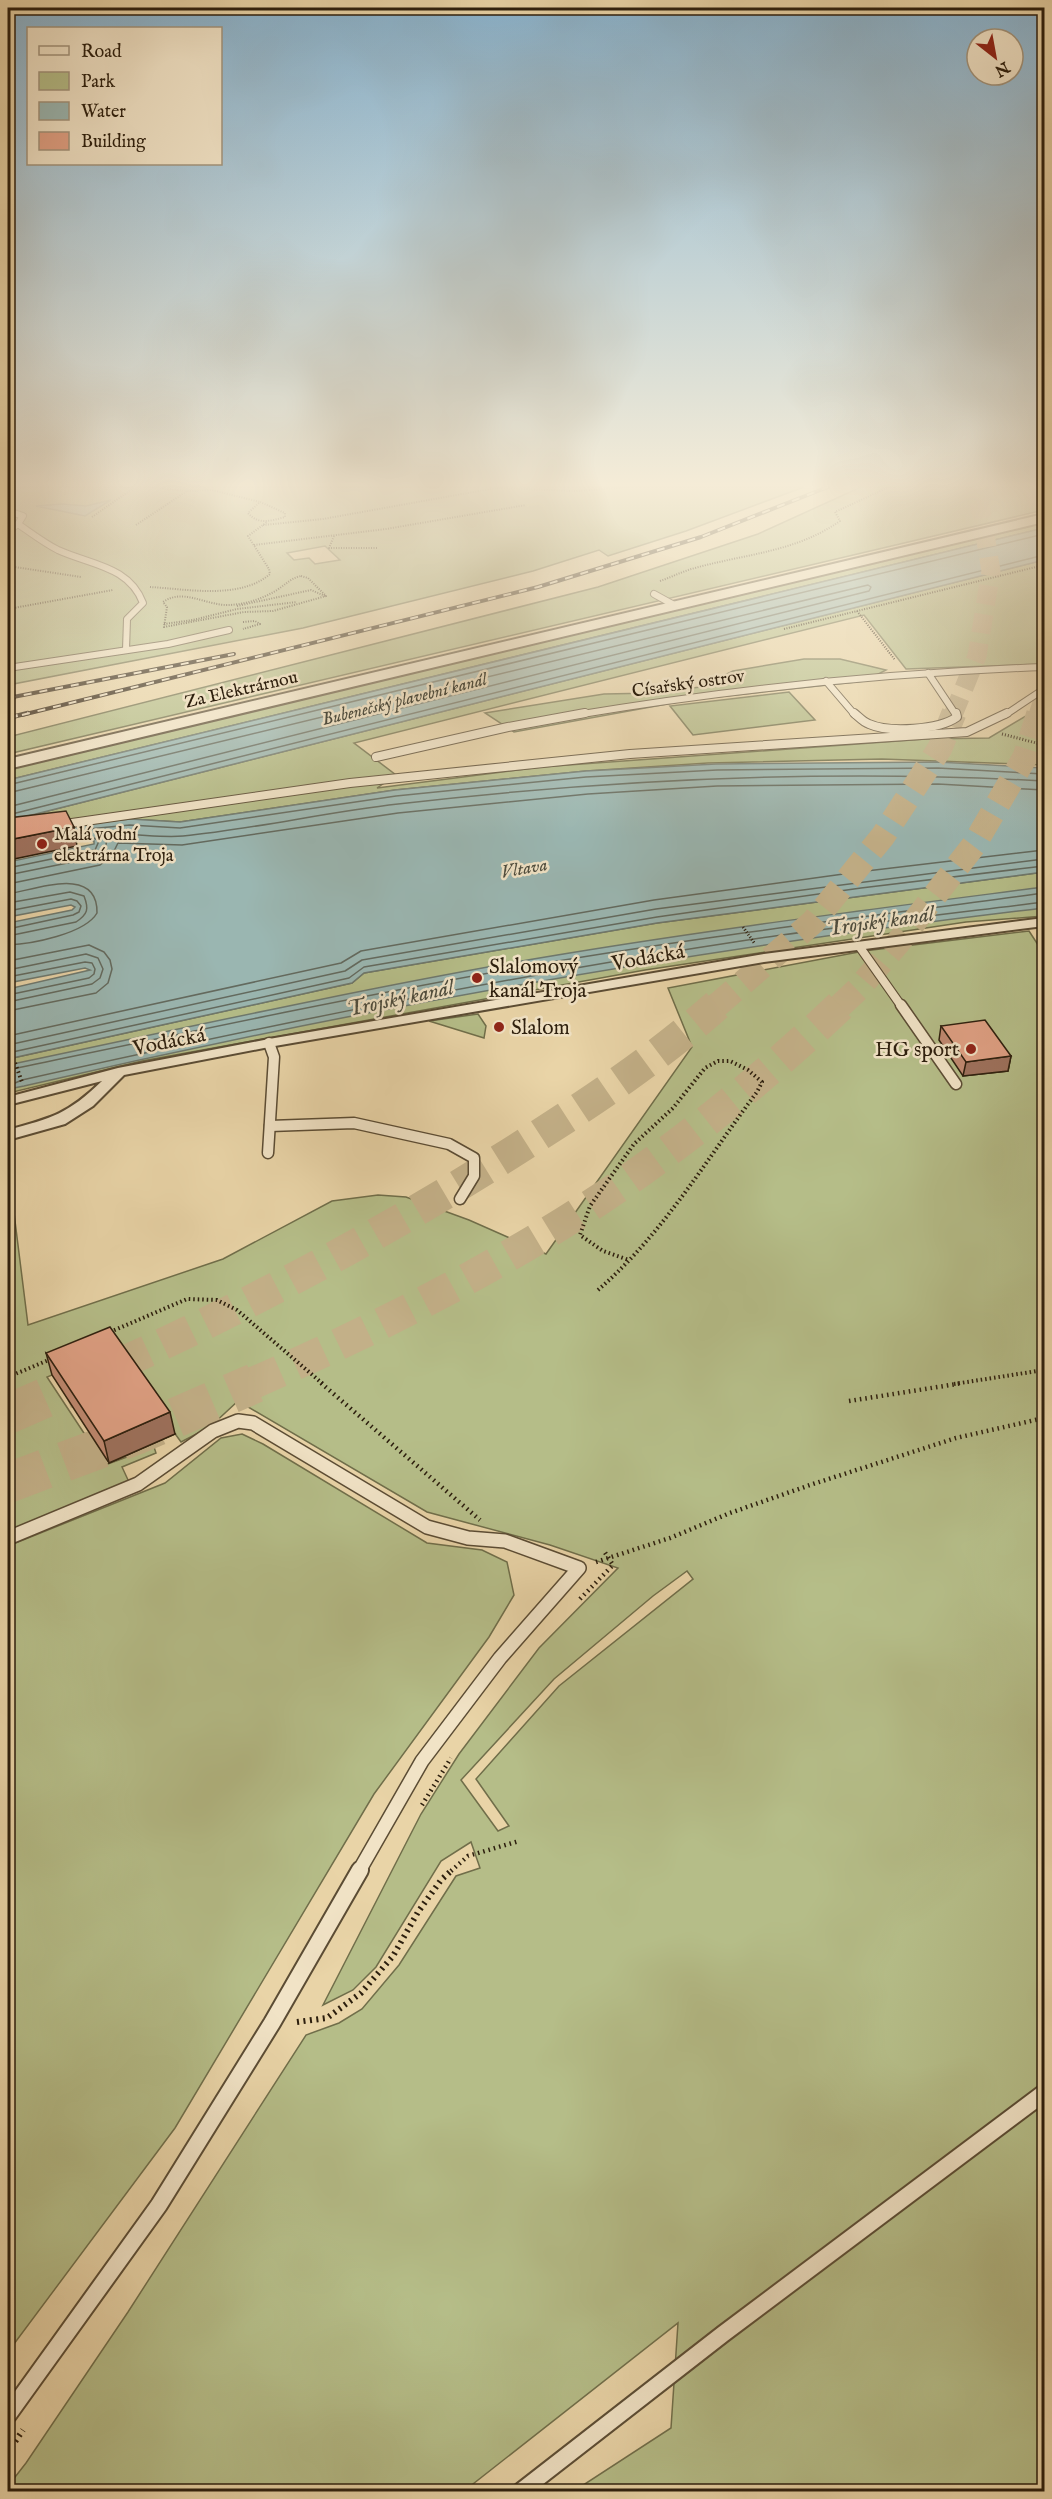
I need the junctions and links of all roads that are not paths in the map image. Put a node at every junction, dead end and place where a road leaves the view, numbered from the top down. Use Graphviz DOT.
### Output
graph roads {
  1 [pos="142,604"];
  2 [pos="680,604"];
  3 [pos="674,605"];
  4 [pos="229,630"];
  5 [pos="126,650"];
  6 [pos="1044,667"];
  7 [pos="8,668"];
  8 [pos="928,673"];
  9 [pos="826,681"];
  10 [pos="1044,688"];
  11 [pos="376,757"];
  12 [pos="8,764"];
  13 [pos="45,827"];
  14 [pos="1044,922"];
  15 [pos="860,945"];
  16 [pos="269,1043"];
  17 [pos="119,1072"];
  18 [pos="956,1084"];
  19 [pos="8,1101"];
  20 [pos="270,1126"];
  21 [pos="8,1135"];
  22 [pos="268,1153"];
  23 [pos="460,1199"];
  24 [pos="8,1538"];
  25 [pos="1044,2093"];
  26 [pos="8,2415"];
  27 [pos="520,2492"];
  1 -- 5 [label="lane"];
  2 -- 3 [label="street, Za Elektrárnou"];
  3 -- 12 [label="street, Za Elektrárnou"];
  4 -- 5 [label="lane"];
  5 -- 7 [label="lane"];
  6 -- 8 [label="lane, Císařský ostrov"];
  8 -- 9 [label="lane, Císařský ostrov"];
  8 -- 9 [label="lane"];
  9 -- 11 [label="lane, Císařský ostrov"];
  10 -- 13 [label="lane"];
  14 -- 15 [label="street, Vodácká"];
  15 -- 16 [label="street, Vodácká"];
  15 -- 18 [label="lane"];
  16 -- 17 [label="street, Vodácká"];
  16 -- 20 [label="lane"];
  17 -- 19 [label="street, Vodácká"];
  17 -- 21 [label="street, Vodácká"];
  20 -- 22 [label="lane"];
  20 -- 23 [label="lane"];
  24 -- 26 [label="lane"];
  25 -- 27 [label="lane"];
}
